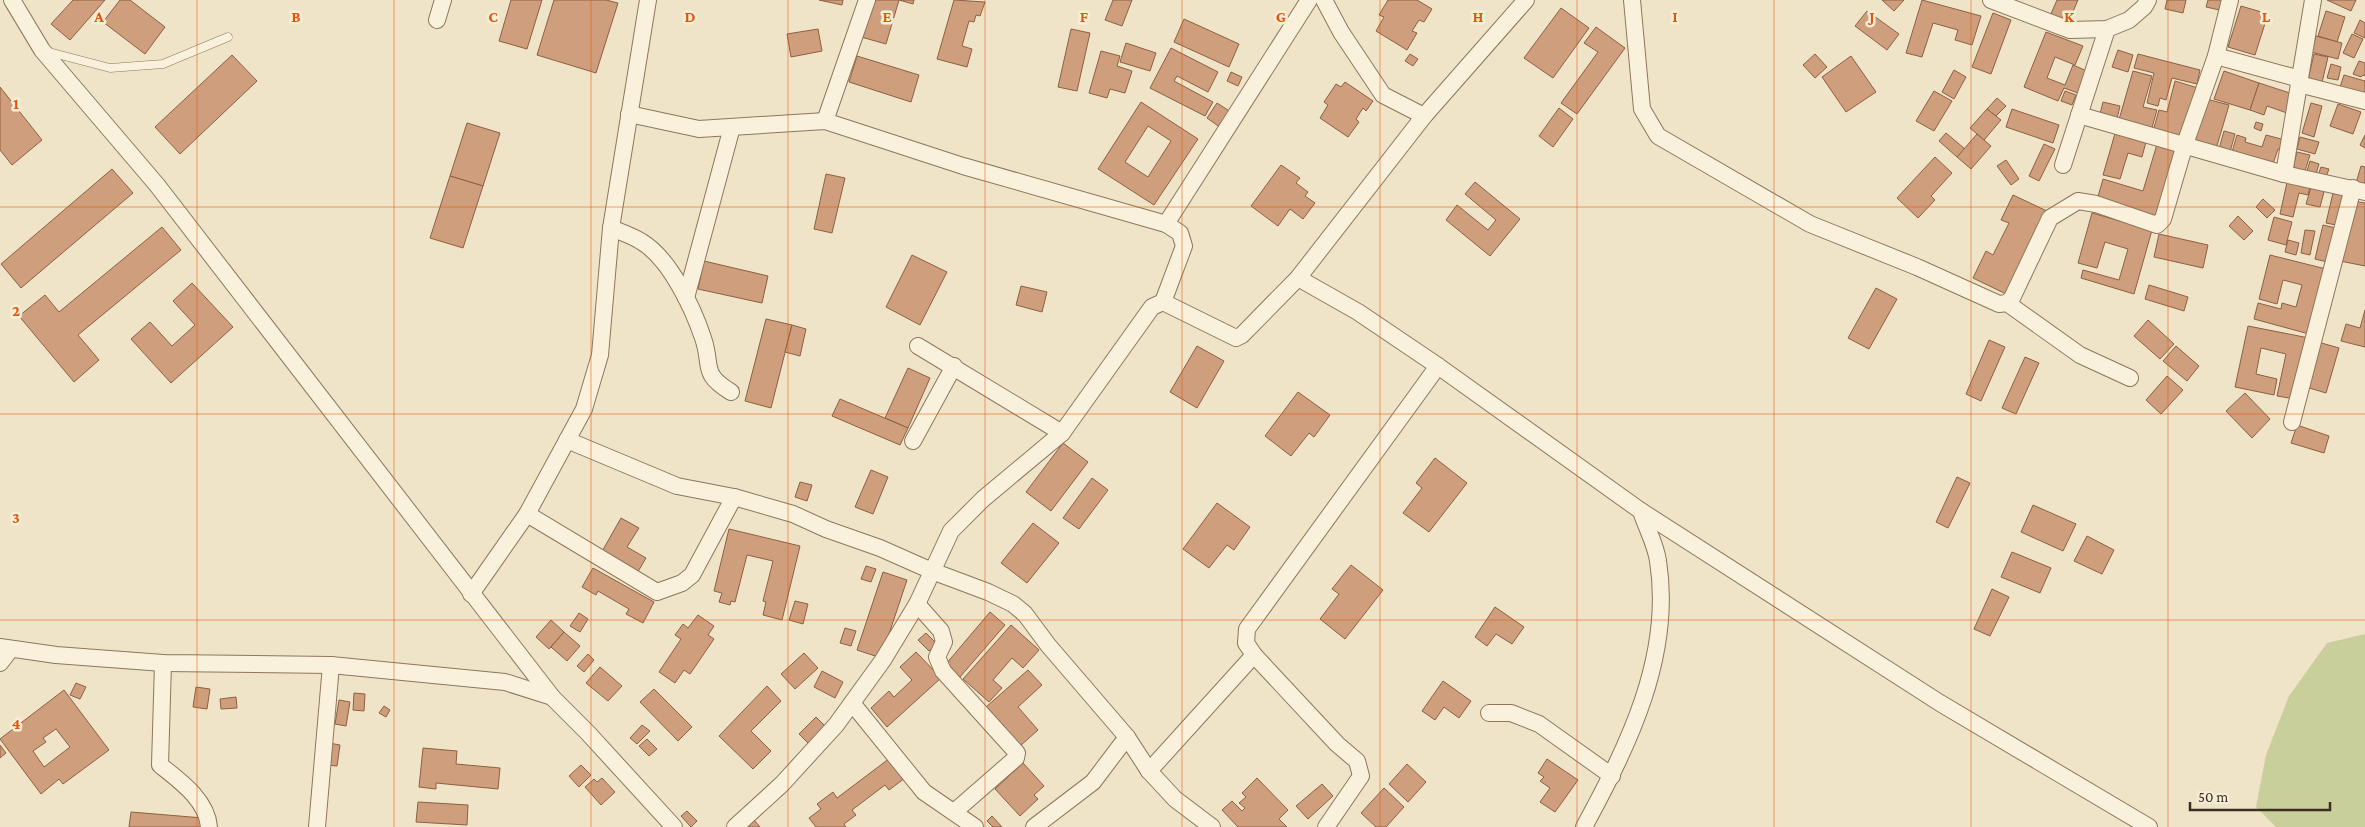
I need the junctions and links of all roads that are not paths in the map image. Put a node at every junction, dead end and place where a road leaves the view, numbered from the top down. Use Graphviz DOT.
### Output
graph roads {
  1 [pos="12,0"];
  2 [pos="443,0"];
  3 [pos="648,0"];
  4 [pos="868,0"];
  5 [pos="1310,0"];
  6 [pos="1324,0"];
  7 [pos="1526,0"];
  8 [pos="1632,0"];
  9 [pos="1991,0"];
  10 [pos="2148,0"];
  11 [pos="2230,0"];
  12 [pos="2313,0"];
  13 [pos="437,20"];
  14 [pos="2107,29"];
  15 [pos="228,37"];
  16 [pos="42,50"];
  17 [pos="2216,56"];
  18 [pos="2300,81"];
  19 [pos="2365,101"];
  20 [pos="629,114"];
  21 [pos="2079,115"];
  22 [pos="1424,116"];
  23 [pos="825,121"];
  24 [pos="732,127"];
  25 [pos="2186,144"];
  26 [pos="2063,165"];
  27 [pos="2284,174"];
  28 [pos="2359,190"];
  29 [pos="1166,224"];
  30 [pos="610,228"];
  31 [pos="1298,278"];
  32 [pos="686,298"];
  33 [pos="1163,302"];
  34 [pos="2007,303"];
  35 [pos="918,346"];
  36 [pos="954,366"];
  37 [pos="1438,366"];
  38 [pos="2130,378"];
  39 [pos="732,392"];
  40 [pos="2292,422"];
  41 [pos="1062,433"];
  42 [pos="567,440"];
  43 [pos="913,441"];
  44 [pos="734,497"];
  45 [pos="1641,511"];
  46 [pos="527,514"];
  47 [pos="932,571"];
  48 [pos="471,594"];
  49 [pos="917,604"];
  50 [pos="3,653"];
  51 [pos="1254,655"];
  52 [pos="163,663"];
  53 [pos="330,665"];
  54 [pos="552,697"];
  55 [pos="852,702"];
  56 [pos="1489,713"];
  57 [pos="1127,737"];
  58 [pos="1149,771"];
  59 [pos="1612,776"];
  60 [pos="954,812"];
  61 [pos="209,827"];
  62 [pos="317,827"];
  63 [pos="674,827"];
  64 [pos="735,827"];
  65 [pos="975,827"];
  66 [pos="1034,827"];
  67 [pos="1212,827"];
  68 [pos="1326,827"];
  69 [pos="1584,827"];
  70 [pos="2150,827"];
  1 -- 16 [label="street"];
  2 -- 13 [label="street"];
  3 -- 20 [label="street"];
  4 -- 23 [label="street"];
  5 -- 29 [label="street"];
  6 -- 22 [label="street"];
  7 -- 22 [label="street"];
  8 -- 34 [label="street"];
  9 -- 14 [label="street"];
  10 -- 14 [label="street"];
  11 -- 17 [label="street"];
  12 -- 18 [label="street"];
  14 -- 21 [label="street"];
  15 -- 16 [label="lane"];
  16 -- 48 [label="street"];
  17 -- 18 [label="street"];
  17 -- 25 [label="street"];
  18 -- 19 [label="street"];
  18 -- 27 [label="street"];
  20 -- 24 [label="street"];
  20 -- 30 [label="street"];
  21 -- 25 [label="street"];
  21 -- 26 [label="street"];
  22 -- 31 [label="street"];
  23 -- 24 [label="street"];
  23 -- 29 [label="street"];
  24 -- 32 [label="street"];
  25 -- 27 [label="street"];
  25 -- 34 [label="street"];
  27 -- 28 [label="street"];
  28 -- 40 [label="street"];
  29 -- 33 [label="street"];
  30 -- 32 [label="street"];
  30 -- 42 [label="street"];
  31 -- 33 [label="street"];
  31 -- 37 [label="street"];
  32 -- 39 [label="street"];
  33 -- 41 [label="street"];
  34 -- 38 [label="street"];
  35 -- 36 [label="street"];
  36 -- 41 [label="street"];
  36 -- 43 [label="street"];
  37 -- 45 [label="street"];
  37 -- 51 [label="street"];
  41 -- 47 [label="street"];
  42 -- 44 [label="street"];
  42 -- 46 [label="street"];
  44 -- 46 [label="street"];
  44 -- 47 [label="street"];
  45 -- 59 [label="street"];
  45 -- 70 [label="street"];
  46 -- 48 [label="street"];
  47 -- 49 [label="street"];
  47 -- 57 [label="street"];
  48 -- 54 [label="street"];
  49 -- 55 [label="street"];
  49 -- 60 [label="street"];
  50 -- 52 [label="street"];
  51 -- 58 [label="street"];
  51 -- 68 [label="street"];
  52 -- 53 [label="street"];
  52 -- 61 [label="street"];
  53 -- 54 [label="street"];
  53 -- 62 [label="street"];
  54 -- 63 [label="street"];
  55 -- 60 [label="street"];
  55 -- 64 [label="street"];
  56 -- 59 [label="street"];
  57 -- 58 [label="street"];
  57 -- 66 [label="street"];
  58 -- 67 [label="street"];
  59 -- 69 [label="street"];
  60 -- 65 [label="street"];
}
